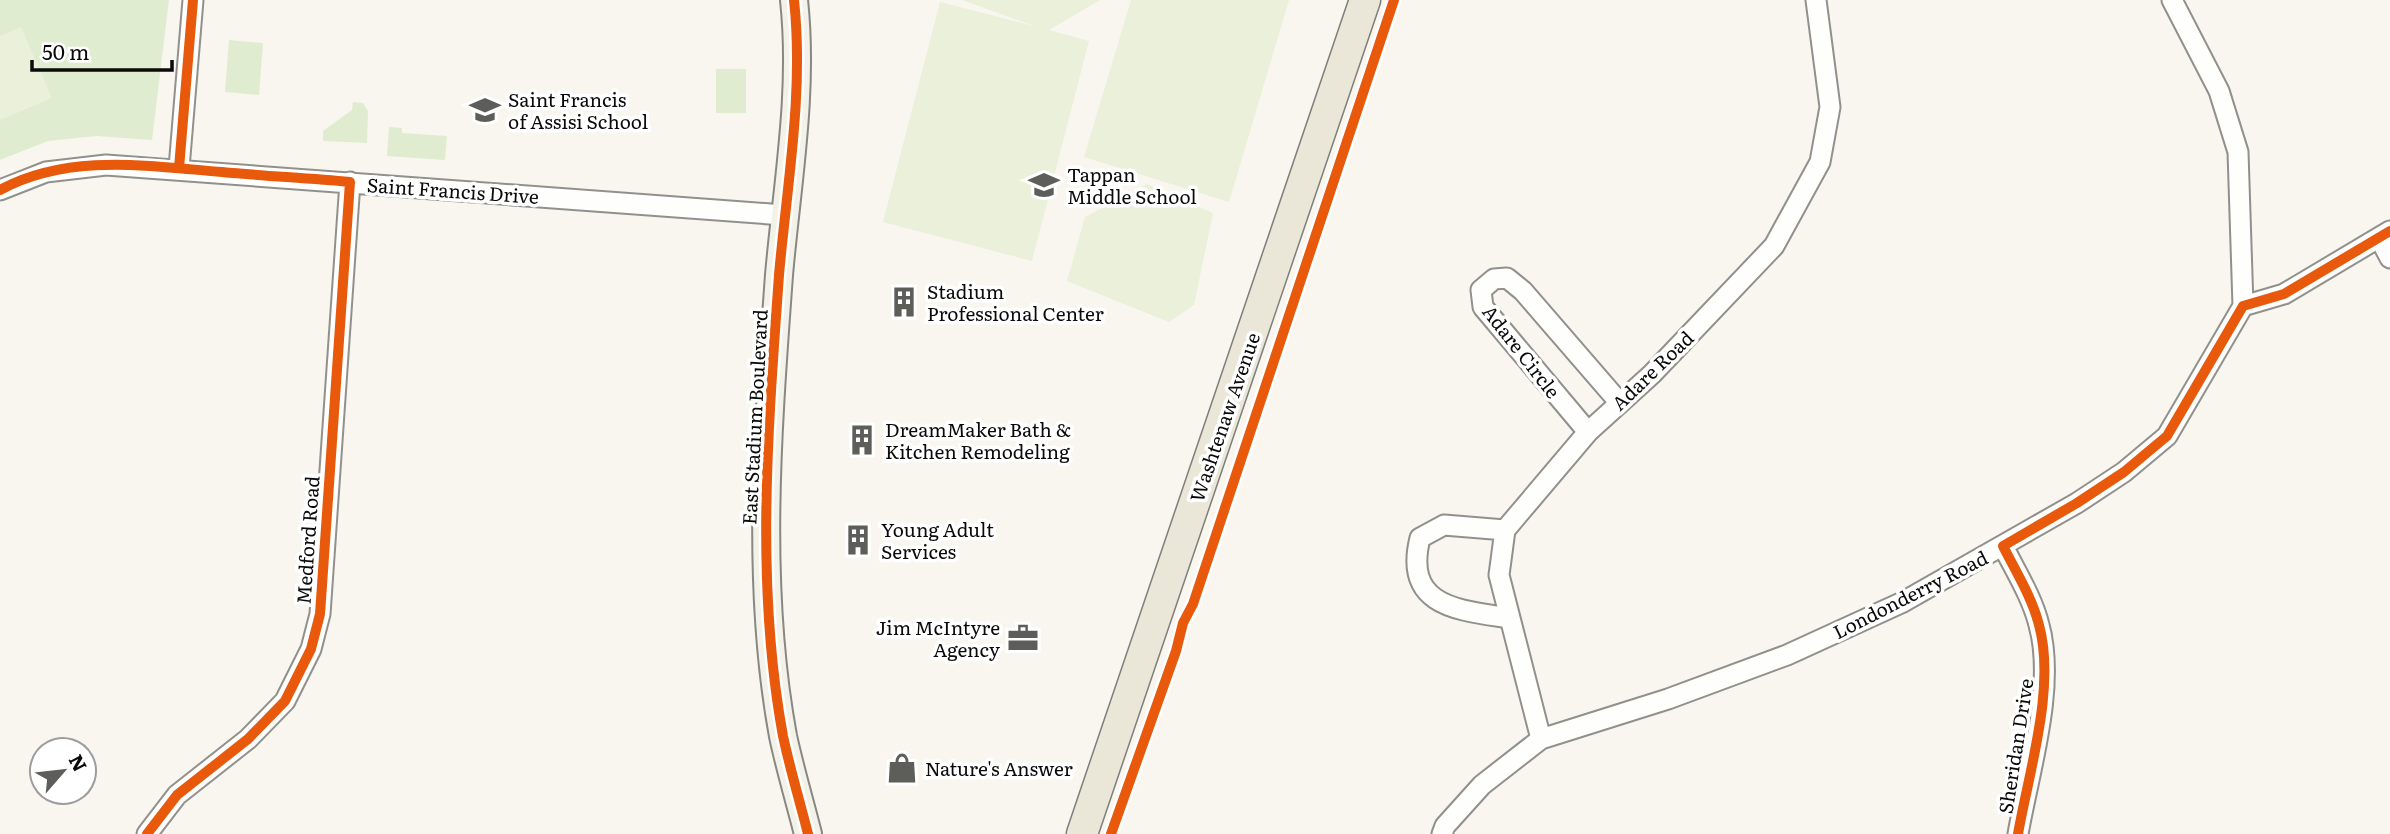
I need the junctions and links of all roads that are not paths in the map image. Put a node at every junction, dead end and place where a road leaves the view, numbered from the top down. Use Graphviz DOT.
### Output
graph roads {
  1 [pos="193,0"];
  2 [pos="794,0"];
  3 [pos="1364,0"];
  4 [pos="1816,0"];
  5 [pos="2172,0"];
  6 [pos="179,168"];
  7 [pos="350,182"];
  8 [pos="0,190"];
  9 [pos="784,215"];
  10 [pos="2385,235"];
  11 [pos="2390,258"];
  12 [pos="2243,306"];
  13 [pos="1619,402"];
  14 [pos="1588,432"];
  15 [pos="1505,530"];
  16 [pos="2003,546"];
  17 [pos="1509,618"];
  18 [pos="1541,739"];
  19 [pos="147,834"];
  20 [pos="808,834"];
  21 [pos="1082,834"];
  22 [pos="1442,834"];
  23 [pos="2018,834"];
  1 -- 6 [label="street"];
  2 -- 9 [label="main road, East Stadium Boulevard"];
  3 -- 21 [label="main road, Washtenaw Avenue"];
  4 -- 13 [label="street, Adare Road"];
  5 -- 12 [label="street"];
  6 -- 7 [label="street, Saint Francis Drive"];
  6 -- 8 [label="street, Saint Francis Drive"];
  7 -- 9 [label="street, Saint Francis Drive"];
  7 -- 19 [label="street, Medford Road"];
  9 -- 20 [label="main road, East Stadium Boulevard"];
  10 -- 11 [label="street"];
  10 -- 12 [label="street"];
  12 -- 16 [label="street, Londonderry Road"];
  13 -- 14 [label="street, Adare Road"];
  13 -- 14 [label="street, Adare Circle"];
  14 -- 15 [label="street, Adare Road"];
  15 -- 17 [label="street"];
  15 -- 17 [label="street"];
  16 -- 18 [label="street, Londonderry Road"];
  16 -- 23 [label="street, Sheridan Drive"];
  17 -- 18 [label="street"];
  18 -- 22 [label="street, Londonderry Road"];
}
